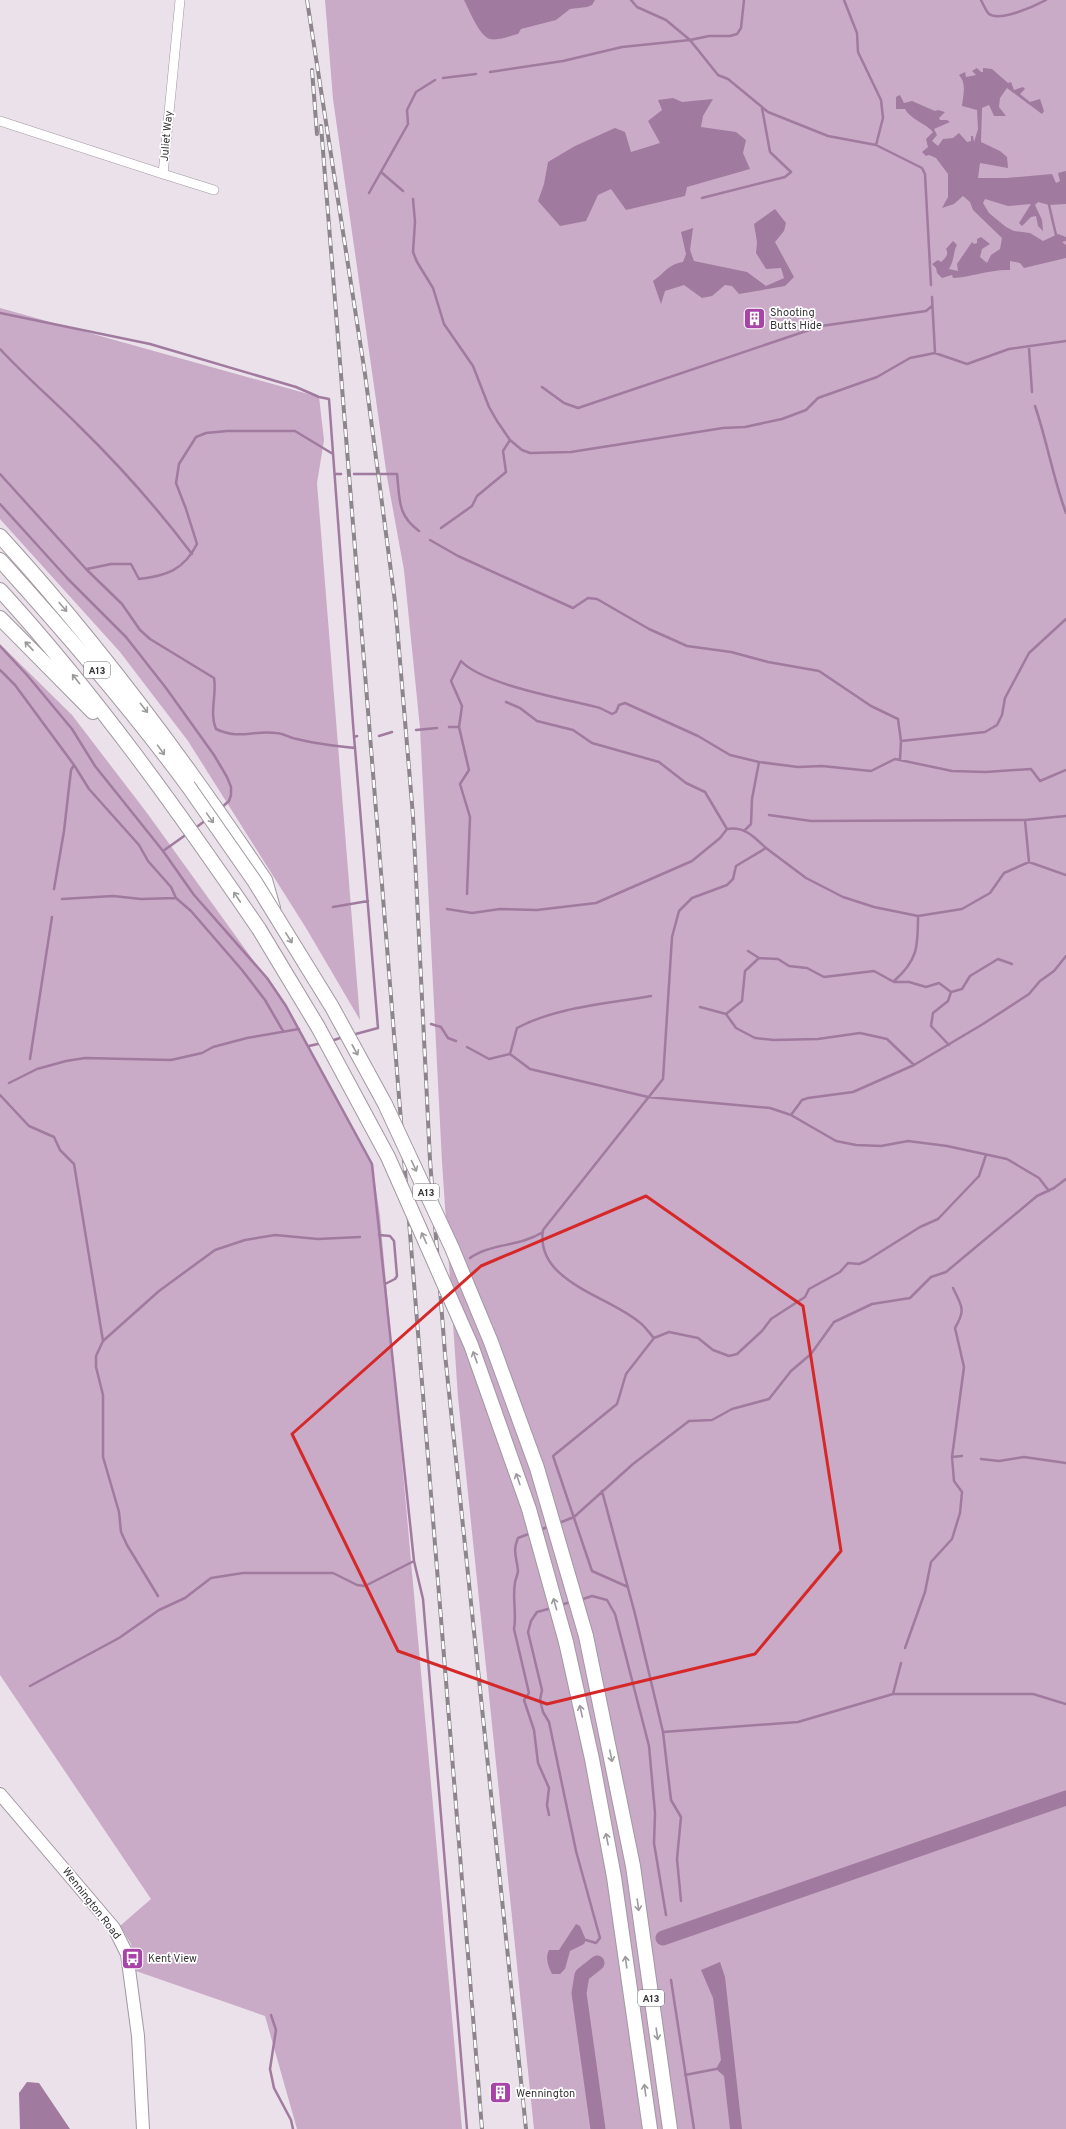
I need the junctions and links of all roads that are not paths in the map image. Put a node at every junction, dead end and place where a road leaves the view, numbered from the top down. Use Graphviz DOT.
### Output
graph roads {
  1 [pos="180,0"];
  2 [pos="0,121"];
  3 [pos="163,174"];
  4 [pos="214,190"];
  5 [pos="0,536"];
  6 [pos="0,544"];
  7 [pos="0,560"];
  8 [pos="0,590"];
  9 [pos="0,618"];
  10 [pos="78,647"];
  11 [pos="126,742"];
  12 [pos="192,783"];
  13 [pos="0,1794"];
  14 [pos="144,2129"];
  15 [pos="650,2129"];
  16 [pos="670,2129"];
  1 -- 3 [label="street, Juliet Way"];
  2 -- 3 [label="street, Juliet Way"];
  3 -- 4 [label="street"];
  5 -- 12 [label="highway, one-way"];
  6 -- 10 [label="highway"];
  7 -- 10 [label="highway, A13"];
  11 -- 8 [label="highway, A13, one-way"];
  11 -- 9 [label="highway, one-way"];
  10 -- 12 [label="highway, A13, one-way"];
  15 -- 11 [label="highway, A13, one-way, bridge"];
  12 -- 16 [label="highway, A13, one-way, bridge"];
  13 -- 14 [label="main road, Wennington Road"];
}
